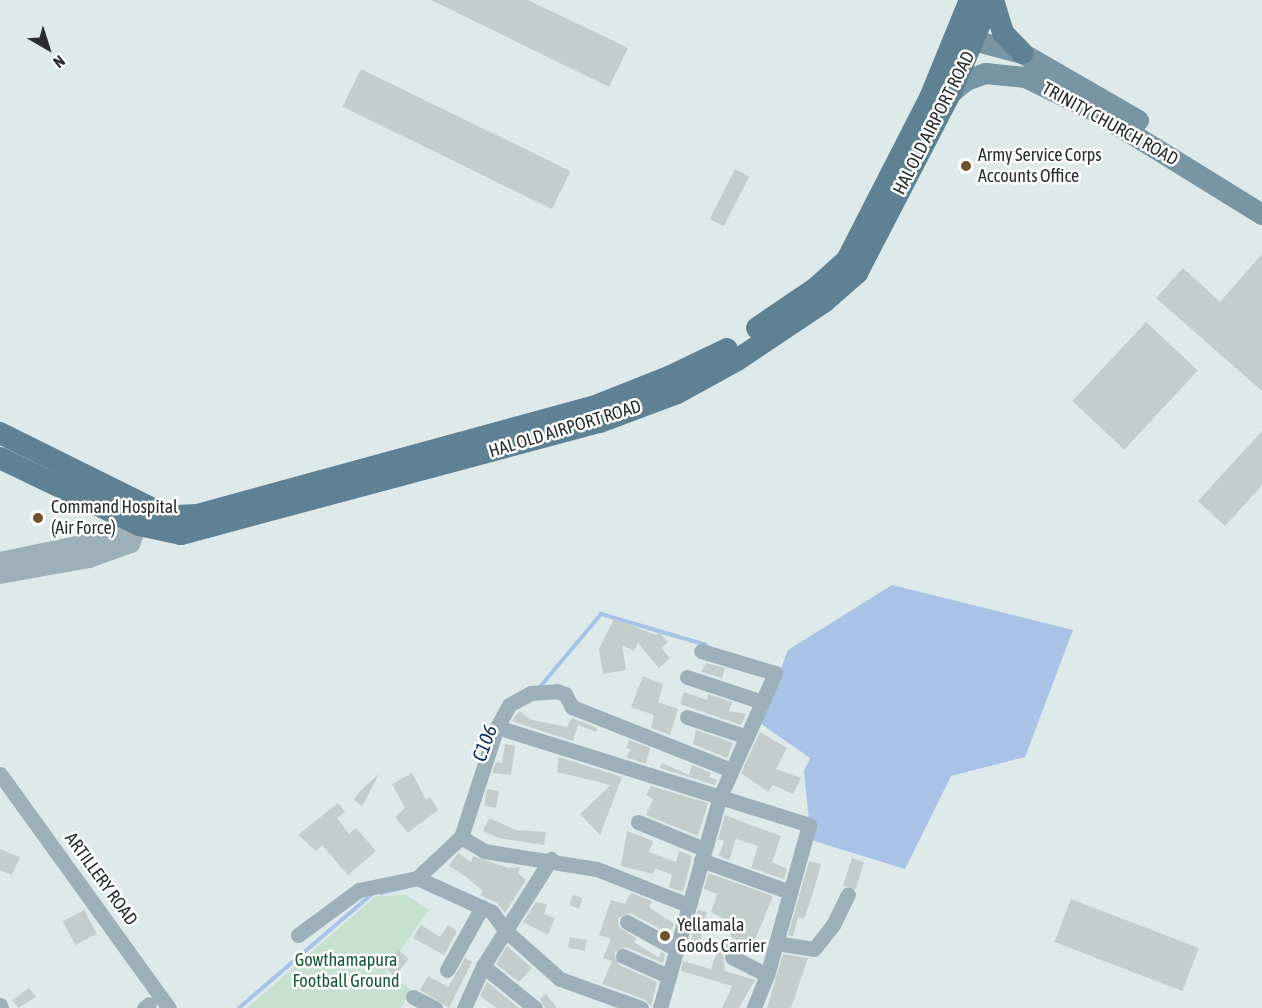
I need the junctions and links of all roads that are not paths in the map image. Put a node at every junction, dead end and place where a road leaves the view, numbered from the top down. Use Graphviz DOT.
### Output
graph roads {
  1 [pos="970,0"];
  2 [pos="991,0"];
  3 [pos="966,39"];
  4 [pos="1022,52"];
  5 [pos="951,92"];
  6 [pos="1262,195"];
  7 [pos="1262,214"];
  8 [pos="0,434"];
  9 [pos="0,458"];
  10 [pos="133,511"];
  11 [pos="0,561"];
  12 [pos="0,575"];
  13 [pos="701,651"];
  14 [pos="687,677"];
  15 [pos="762,702"];
  16 [pos="687,717"];
  17 [pos="497,728"];
  18 [pos="747,737"];
  19 [pos="731,770"];
  20 [pos="0,774"];
  21 [pos="720,800"];
  22 [pos="638,822"];
  23 [pos="464,839"];
  24 [pos="702,854"];
  25 [pos="551,859"];
  26 [pos="417,878"];
  27 [pos="790,892"];
  28 [pos="848,894"];
  29 [pos="688,905"];
  30 [pos="482,908"];
  31 [pos="627,922"];
  32 [pos="506,931"];
  33 [pos="297,935"];
  34 [pos="776,943"];
  35 [pos="674,948"];
  36 [pos="623,956"];
  37 [pos="732,957"];
  38 [pos="483,966"];
  39 [pos="447,969"];
  40 [pos="767,975"];
  41 [pos="668,976"];
  42 [pos="413,997"];
  43 [pos="169,1008"];
  44 [pos="435,1008"];
  45 [pos="464,1008"];
  46 [pos="535,1008"];
  47 [pos="641,1008"];
  48 [pos="660,1008"];
  49 [pos="754,1008"];
  1 -- 3 [label="main road"];
  2 -- 3 [label="main road"];
  2 -- 4 [label="main road"];
  3 -- 4 [label="main road, TRINITY CHURCH ROAD"];
  3 -- 5 [label="main road, HAL OLD AIRPORT ROAD"];
  3 -- 10 [label="main road, HAL OLD AIRPORT ROAD"];
  4 -- 6 [label="main road, TRINITY CHURCH ROAD"];
  5 -- 7 [label="main road, TRINITY CHURCH ROAD"];
  5 -- 10 [label="main road, HAL OLD AIRPORT ROAD"];
  8 -- 10 [label="main road, HAL OLD AIRPORT ROAD"];
  9 -- 10 [label="main road, HAL OLD AIRPORT ROAD"];
  10 -- 11 [label="street"];
  10 -- 12 [label="street"];
  13 -- 15 [label="street"];
  14 -- 15 [label="street"];
  15 -- 18 [label="street"];
  16 -- 18 [label="street"];
  17 -- 19 [label="street"];
  17 -- 21 [label="street"];
  17 -- 23 [label="street"];
  18 -- 19 [label="street"];
  19 -- 21 [label="street"];
  20 -- 43 [label="street, ARTILLERY ROAD"];
  21 -- 24 [label="street"];
  21 -- 27 [label="street"];
  22 -- 24 [label="street"];
  23 -- 25 [label="street"];
  23 -- 26 [label="street"];
  24 -- 27 [label="street"];
  24 -- 29 [label="street"];
  25 -- 29 [label="street"];
  25 -- 32 [label="street"];
  26 -- 30 [label="street"];
  26 -- 33 [label="street"];
  27 -- 34 [label="street"];
  28 -- 34 [label="street"];
  29 -- 35 [label="street"];
  30 -- 32 [label="street"];
  30 -- 39 [label="street"];
  31 -- 35 [label="street"];
  32 -- 38 [label="street"];
  32 -- 47 [label="street"];
  34 -- 40 [label="street"];
  35 -- 41 [label="street"];
  36 -- 41 [label="street"];
  37 -- 40 [label="street"];
  38 -- 45 [label="street"];
  38 -- 46 [label="street"];
  40 -- 49 [label="street"];
  41 -- 48 [label="street"];
  42 -- 44 [label="street"];
}
